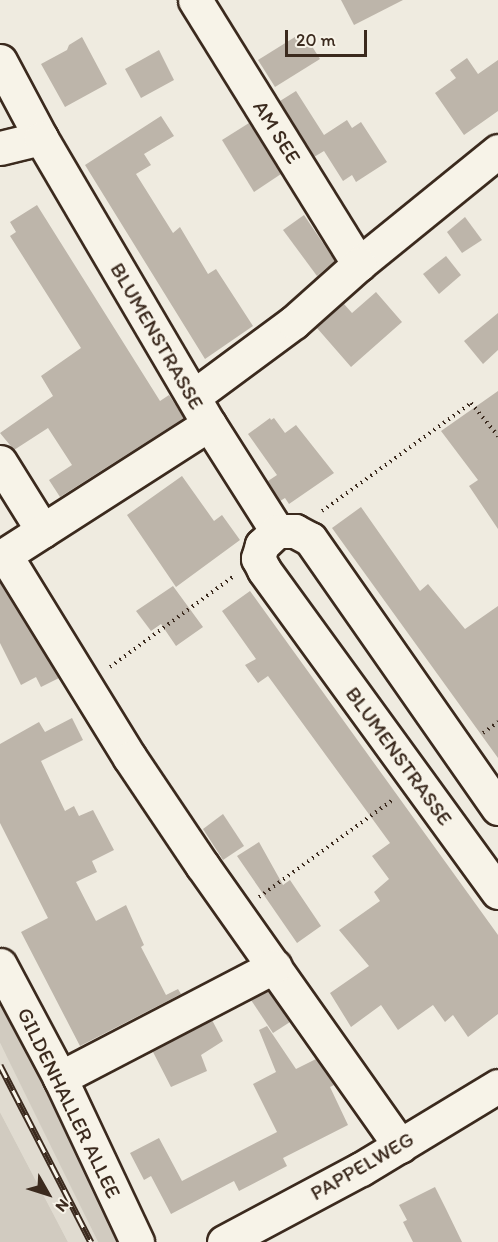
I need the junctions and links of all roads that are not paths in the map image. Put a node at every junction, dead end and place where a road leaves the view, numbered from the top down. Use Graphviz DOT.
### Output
graph roads {
  1 [pos="195,0"];
  2 [pos="0,61"];
  3 [pos="41,138"];
  4 [pos="0,148"];
  5 [pos="498,151"];
  6 [pos="359,264"];
  7 [pos="201,410"];
  8 [pos="0,462"];
  9 [pos="43,531"];
  10 [pos="286,531"];
  11 [pos="2,556"];
  12 [pos="498,808"];
  13 [pos="498,892"];
  14 [pos="0,965"];
  15 [pos="275,966"];
  16 [pos="60,1078"];
  17 [pos="498,1086"];
  18 [pos="400,1146"];
  19 [pos="137,1242"];
  20 [pos="224,1242"];
  1 -- 6 [label="street, AM SEE"];
  2 -- 3 [label="street, BLUMENSTRASSE"];
  3 -- 4 [label="street"];
  3 -- 7 [label="street, BLUMENSTRASSE"];
  5 -- 6 [label="street"];
  6 -- 7 [label="street"];
  7 -- 9 [label="street"];
  7 -- 10 [label="street, BLUMENSTRASSE"];
  8 -- 9 [label="street"];
  9 -- 11 [label="street"];
  10 -- 12 [label="street, BLUMENSTRASSE"];
  10 -- 13 [label="street, BLUMENSTRASSE"];
  11 -- 15 [label="street"];
  14 -- 16 [label="street, GILDENHALLER ALLEE"];
  15 -- 16 [label="street"];
  15 -- 18 [label="street"];
  16 -- 19 [label="street, GILDENHALLER ALLEE"];
  17 -- 18 [label="street, PAPPELWEG"];
  18 -- 20 [label="street, PAPPELWEG"];
}
